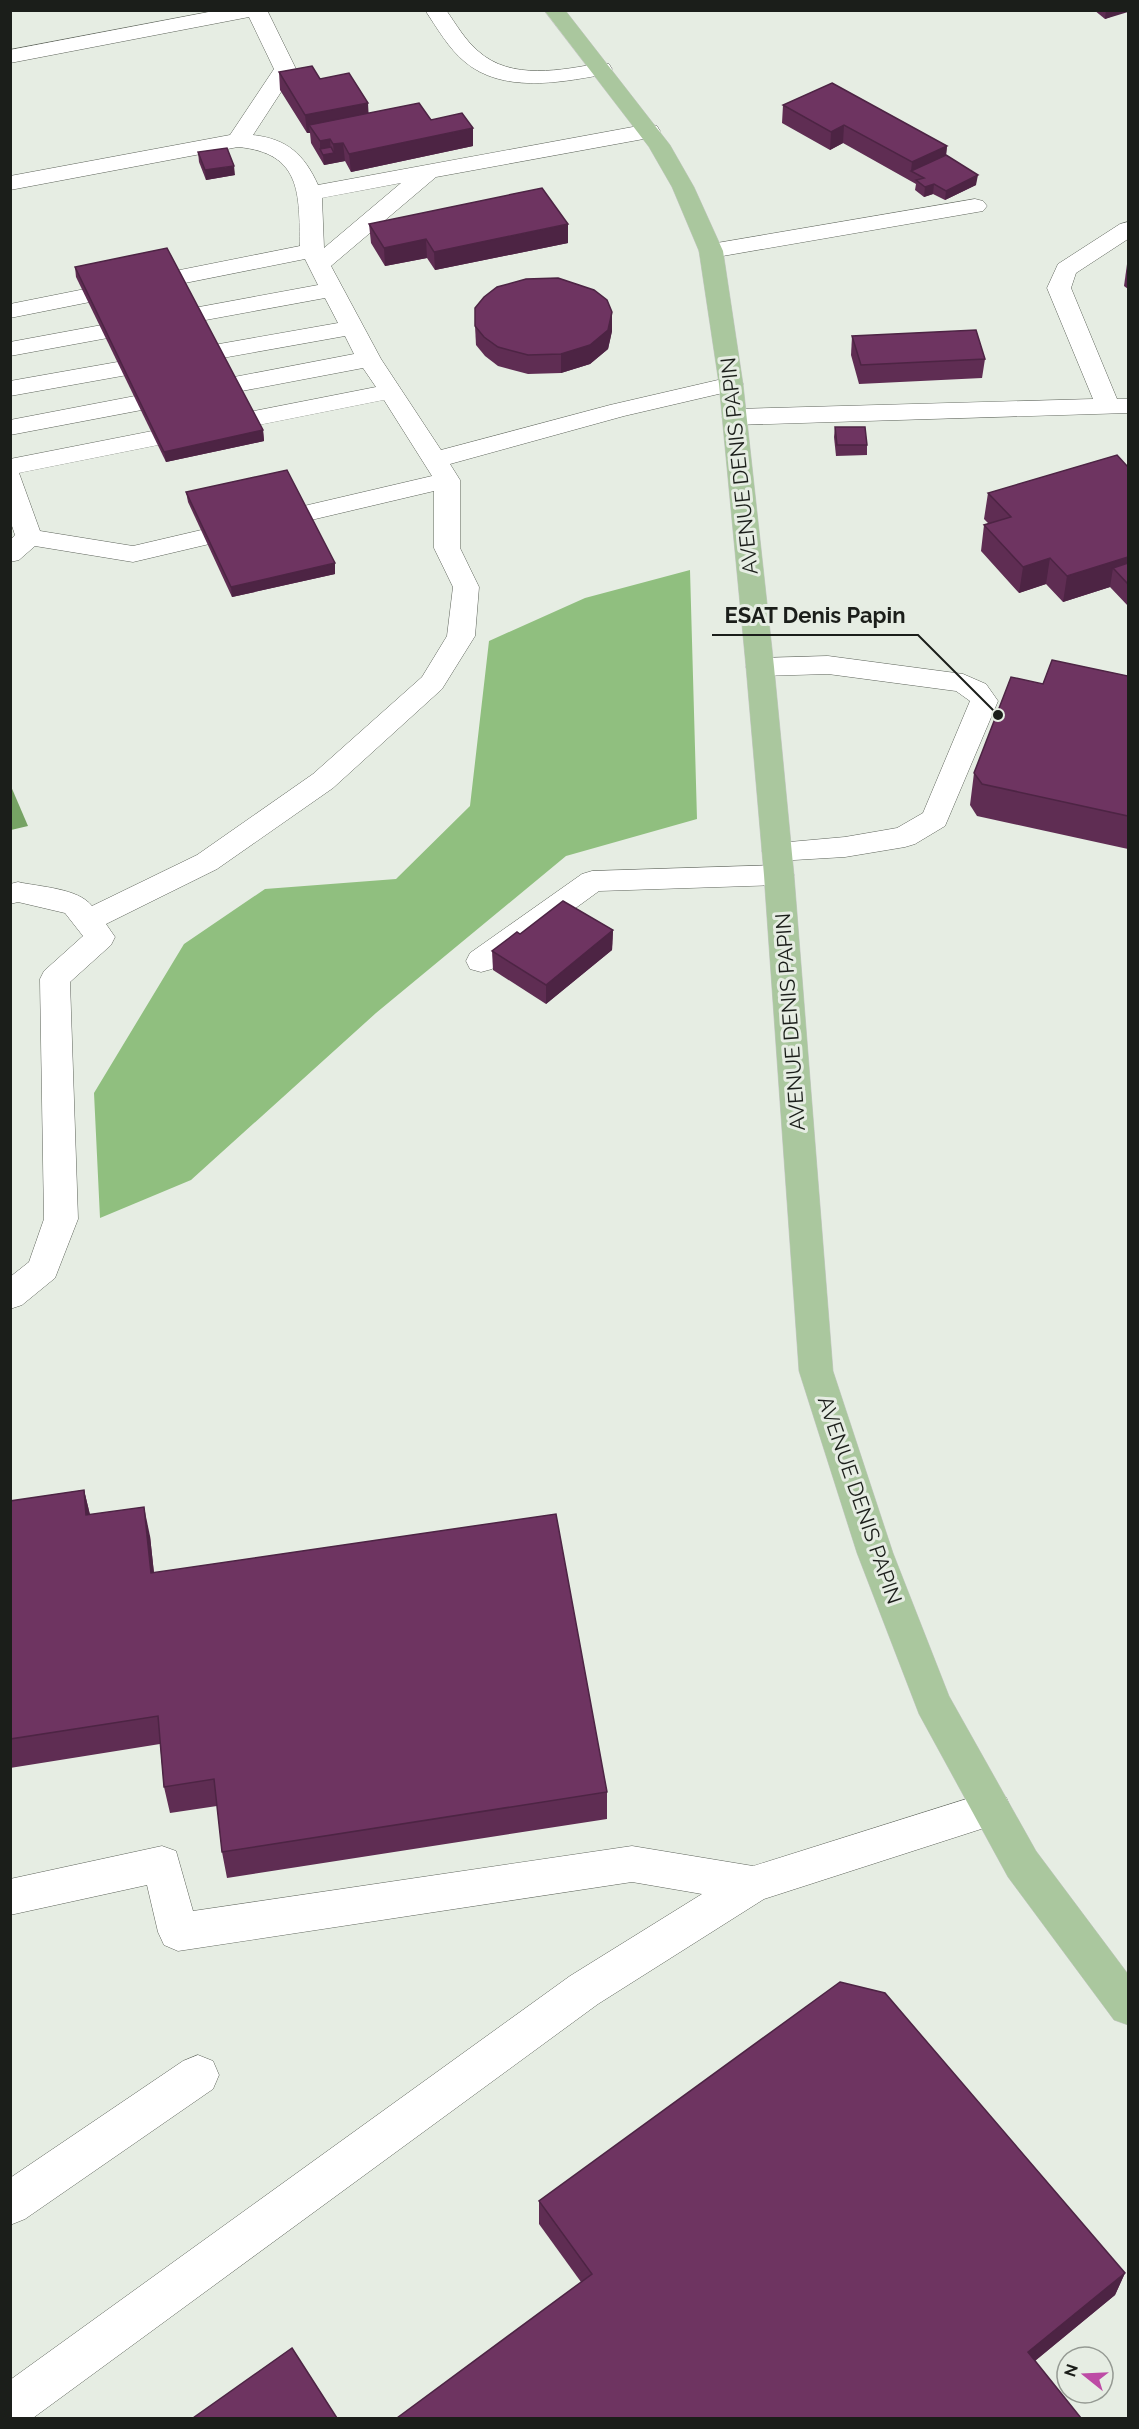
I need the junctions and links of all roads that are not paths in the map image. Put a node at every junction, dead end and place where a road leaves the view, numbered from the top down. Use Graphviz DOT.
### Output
graph roads {
  1 [pos="256,10"];
  2 [pos="435,10"];
  3 [pos="455,10"];
  4 [pos="560,11"];
  5 [pos="10,57"];
  6 [pos="601,69"];
  7 [pos="500,71"];
  8 [pos="649,131"];
  9 [pos="238,140"];
  10 [pos="430,170"];
  11 [pos="10,183"];
  12 [pos="310,193"];
  13 [pos="975,206"];
  14 [pos="1128,229"];
  15 [pos="711,251"];
  16 [pos="316,257"];
  17 [pos="332,290"];
  18 [pos="10,311"];
  19 [pos="353,327"];
  20 [pos="10,349"];
  21 [pos="369,359"];
  22 [pos="731,384"];
  23 [pos="10,389"];
  24 [pos="391,391"];
  25 [pos="1118,406"];
  26 [pos="735,417"];
  27 [pos="10,428"];
  28 [pos="10,467"];
  29 [pos="441,470"];
  30 [pos="10,478"];
  31 [pos="20,546"];
  32 [pos="760,667"];
  33 [pos="778,863"];
  34 [pos="10,894"];
  35 [pos="87,921"];
  36 [pos="481,961"];
  37 [pos="10,1296"];
  38 [pos="992,1809"];
  39 [pos="753,1884"];
  40 [pos="10,1897"];
  41 [pos="1128,2006"];
  42 [pos="198,2074"];
  43 [pos="10,2204"];
  44 [pos="10,2408"];
  1 -- 5 [label="lane"];
  1 -- 9 [label="lane"];
  2 -- 7 [label="lane"];
  3 -- 7 [label="lane"];
  4 -- 6 [label="main road, AVENUE DENIS PAPIN"];
  6 -- 7 [label="lane"];
  6 -- 8 [label="main road, AVENUE DENIS PAPIN"];
  8 -- 10 [label="lane"];
  8 -- 15 [label="main road, AVENUE DENIS PAPIN"];
  9 -- 11 [label="lane"];
  9 -- 12 [label="lane"];
  10 -- 12 [label="lane"];
  10 -- 16 [label="lane"];
  12 -- 16 [label="lane"];
  13 -- 15 [label="lane"];
  14 -- 25 [label="lane"];
  15 -- 22 [label="main road, AVENUE DENIS PAPIN"];
  16 -- 17 [label="lane"];
  16 -- 18 [label="lane"];
  17 -- 19 [label="lane"];
  17 -- 20 [label="lane"];
  19 -- 21 [label="lane"];
  19 -- 23 [label="lane"];
  21 -- 24 [label="lane"];
  21 -- 27 [label="lane"];
  22 -- 26 [label="main road, AVENUE DENIS PAPIN"];
  22 -- 29 [label="lane"];
  24 -- 28 [label="lane"];
  24 -- 29 [label="lane"];
  25 -- 26 [label="lane"];
  26 -- 32 [label="main road, AVENUE DENIS PAPIN"];
  29 -- 31 [label="lane"];
  29 -- 35 [label="lane"];
  30 -- 31 [label="lane"];
  32 -- 33 [label="main road, AVENUE DENIS PAPIN"];
  32 -- 33 [label="lane"];
  33 -- 36 [label="lane"];
  33 -- 38 [label="main road, AVENUE DENIS PAPIN"];
  34 -- 35 [label="lane"];
  35 -- 37 [label="lane"];
  38 -- 39 [label="lane"];
  38 -- 41 [label="main road, AVENUE DENIS PAPIN"];
  39 -- 40 [label="lane"];
  39 -- 44 [label="lane"];
  42 -- 43 [label="lane"];
}
